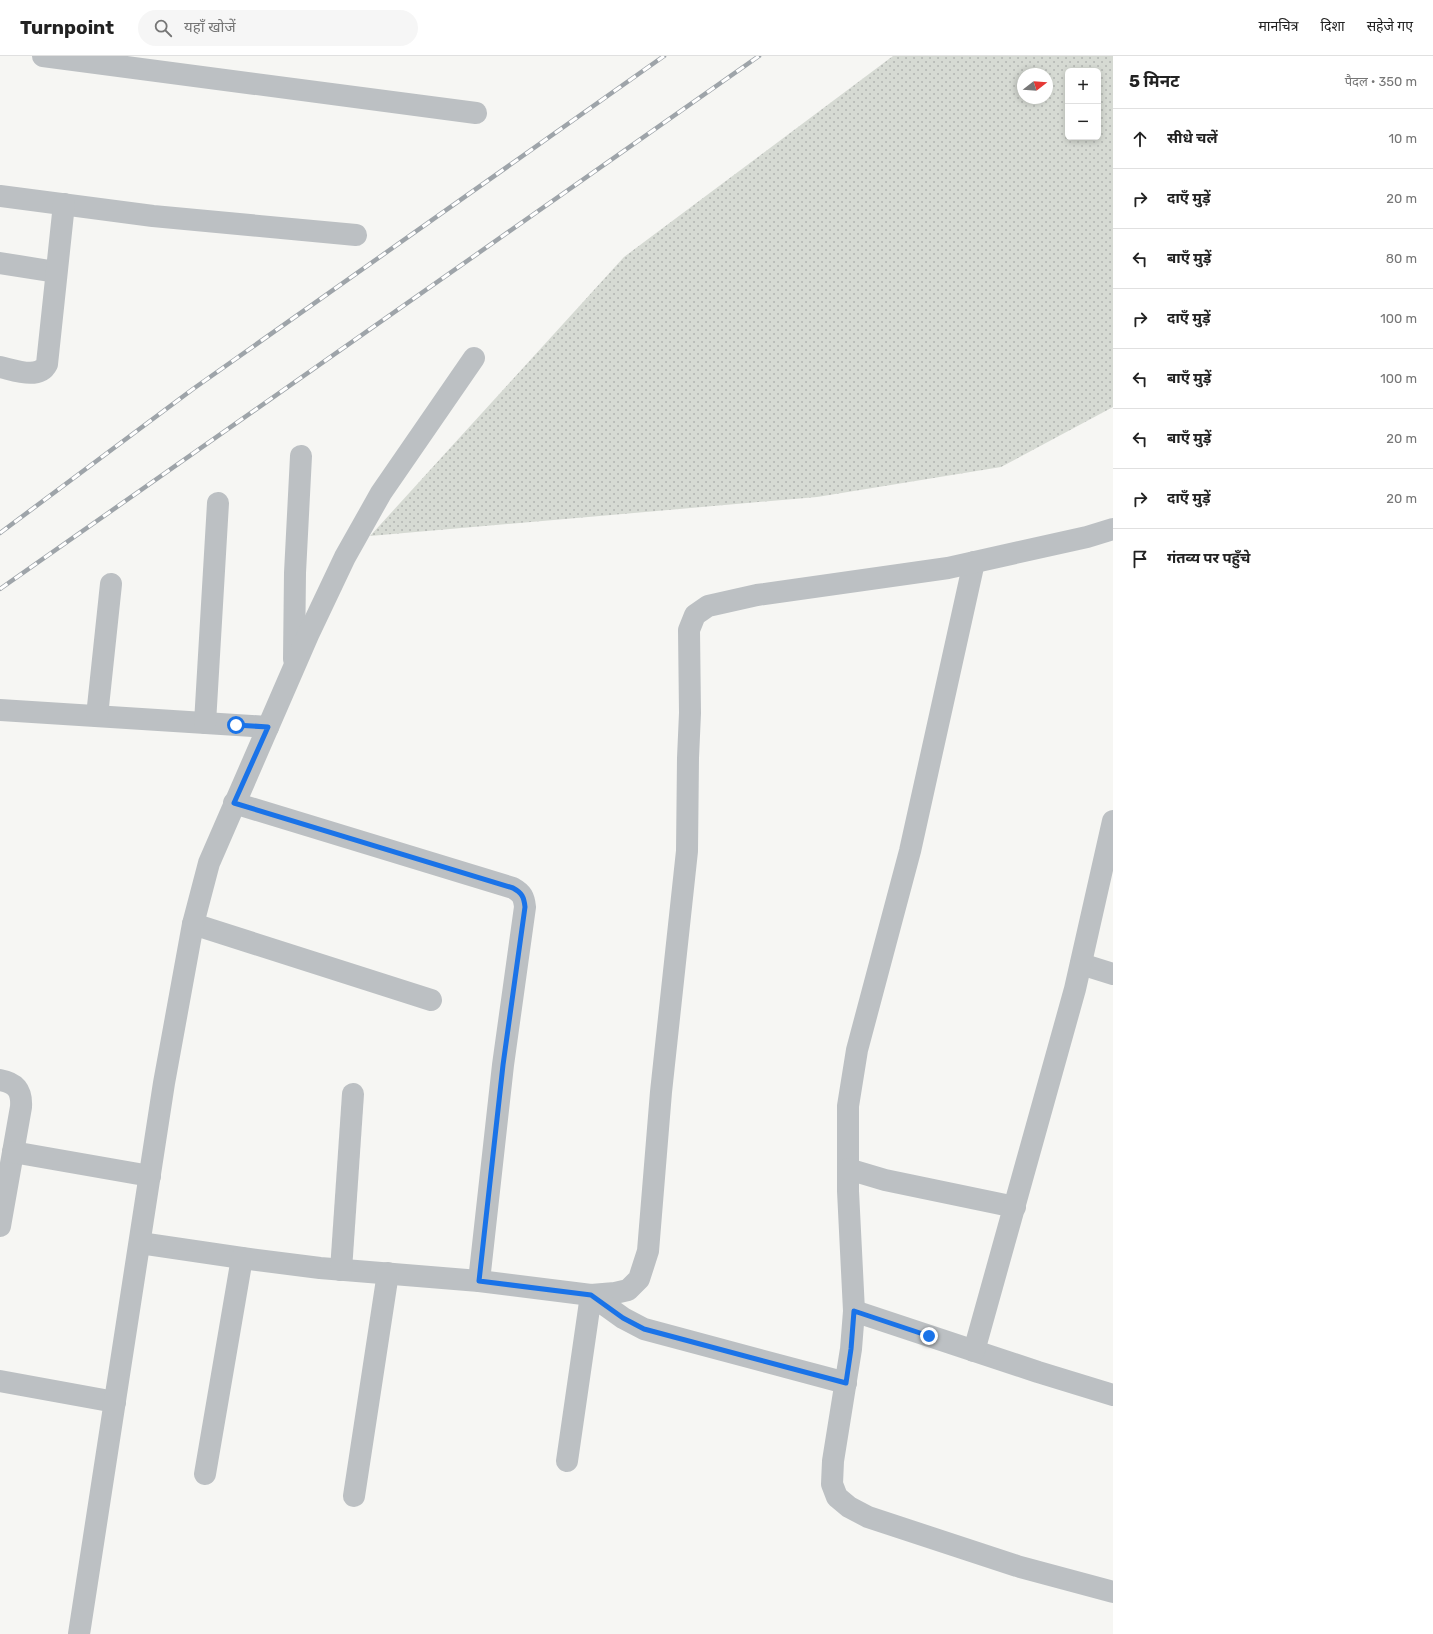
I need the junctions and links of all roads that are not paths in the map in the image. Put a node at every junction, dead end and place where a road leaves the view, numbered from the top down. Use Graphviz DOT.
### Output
graph roads {
  1 [pos="43,56"];
  2 [pos="476,113"];
  3 [pos="0,196"];
  4 [pos="64,204"];
  5 [pos="356,234"];
  6 [pos="0,263"];
  7 [pos="56,272"];
  8 [pos="474,358"];
  9 [pos="0,367"];
  10 [pos="301,456"];
  11 [pos="218,503"];
  12 [pos="1113,529"];
  13 [pos="974,562"];
  14 [pos="111,584"];
  15 [pos="294,668"];
  16 [pos="0,710"];
  17 [pos="97,716"];
  18 [pos="205,723"];
  19 [pos="268,727"];
  20 [pos="234,803"];
  21 [pos="1113,821"];
  22 [pos="193,924"];
  23 [pos="1081,964"];
  24 [pos="1113,974"];
  25 [pos="431,1000"];
  26 [pos="0,1080"];
  27 [pos="353,1094"];
  28 [pos="13,1152"];
  29 [pos="848,1169"];
  30 [pos="150,1176"];
  31 [pos="1015,1207"];
  32 [pos="0,1226"];
  33 [pos="140,1243"];
  34 [pos="242,1258"];
  35 [pos="341,1270"];
  36 [pos="388,1273"];
  37 [pos="479,1281"];
  38 [pos="591,1295"];
  39 [pos="854,1311"];
  40 [pos="974,1351"];
  41 [pos="0,1381"];
  42 [pos="846,1383"];
  43 [pos="1113,1395"];
  44 [pos="115,1402"];
  45 [pos="567,1461"];
  46 [pos="205,1474"];
  47 [pos="354,1496"];
  48 [pos="1113,1592"];
  49 [pos="79,1634"];
  1 -- 2 [label="street"];
  3 -- 4 [label="street"];
  4 -- 5 [label="street"];
  4 -- 7 [label="street"];
  6 -- 7 [label="street"];
  7 -- 9 [label="street"];
  8 -- 15 [label="street"];
  10 -- 15 [label="street"];
  11 -- 18 [label="street"];
  12 -- 13 [label="street"];
  13 -- 29 [label="street"];
  13 -- 38 [label="street"];
  14 -- 17 [label="street"];
  15 -- 19 [label="street"];
  16 -- 17 [label="street"];
  17 -- 18 [label="street"];
  18 -- 19 [label="street"];
  19 -- 20 [label="street"];
  20 -- 22 [label="street"];
  20 -- 37 [label="street"];
  21 -- 23 [label="street"];
  22 -- 25 [label="street"];
  22 -- 30 [label="street"];
  23 -- 24 [label="street"];
  23 -- 31 [label="street"];
  26 -- 28 [label="street"];
  27 -- 35 [label="street"];
  28 -- 30 [label="street"];
  28 -- 32 [label="street"];
  29 -- 31 [label="street"];
  29 -- 39 [label="street"];
  30 -- 33 [label="street"];
  31 -- 40 [label="street"];
  33 -- 34 [label="street"];
  33 -- 44 [label="street"];
  34 -- 35 [label="street"];
  34 -- 46 [label="street"];
  35 -- 36 [label="street"];
  36 -- 37 [label="street"];
  36 -- 47 [label="street"];
  37 -- 38 [label="street"];
  38 -- 42 [label="street"];
  38 -- 45 [label="street"];
  39 -- 40 [label="street"];
  39 -- 42 [label="street"];
  40 -- 43 [label="street"];
  41 -- 44 [label="street"];
  42 -- 48 [label="street"];
  44 -- 49 [label="street"];
}
